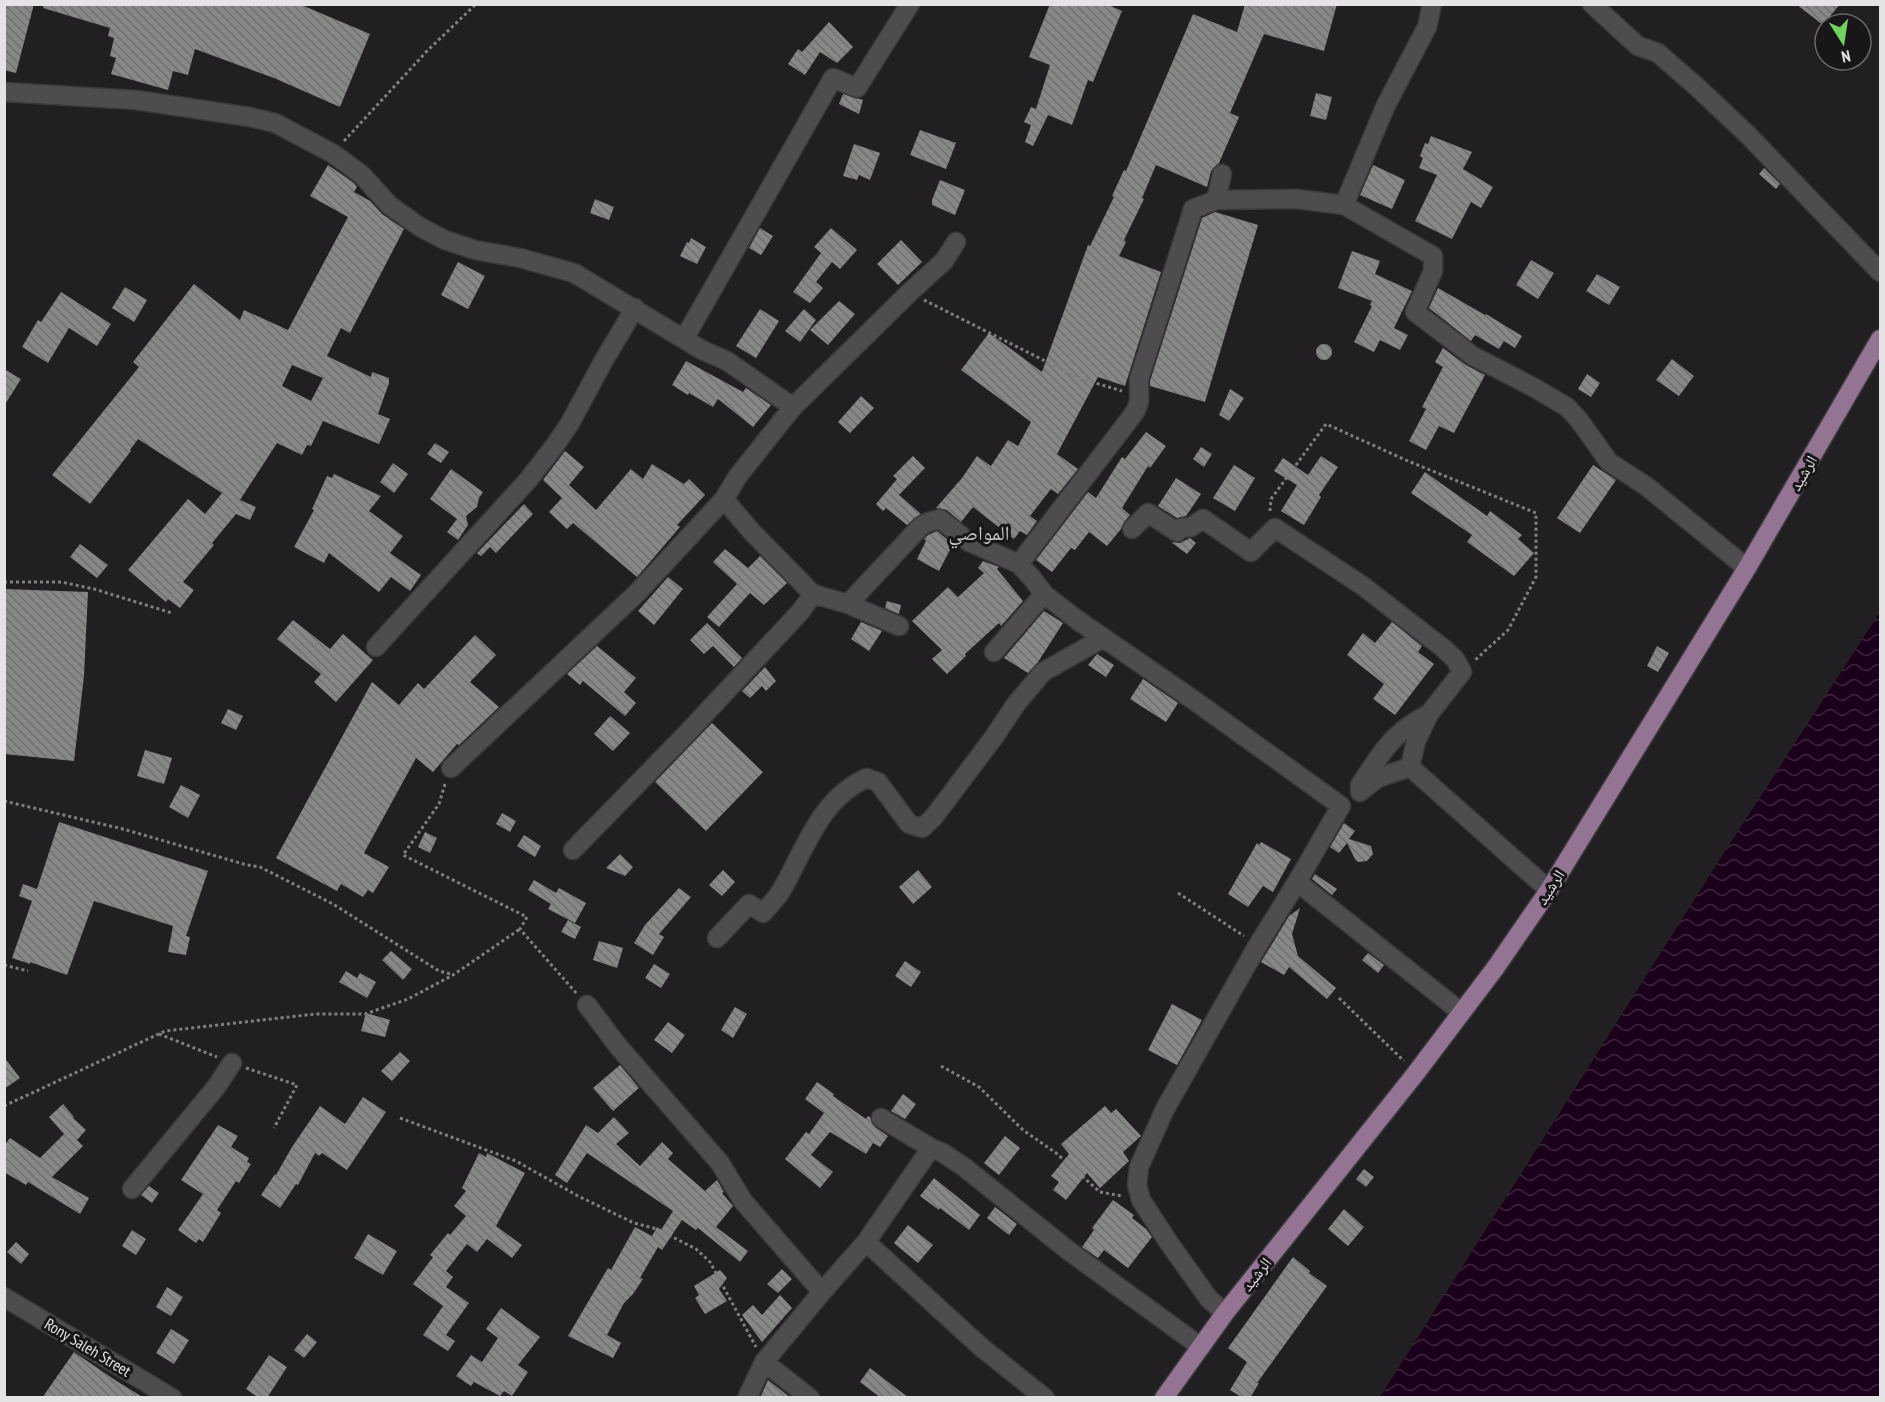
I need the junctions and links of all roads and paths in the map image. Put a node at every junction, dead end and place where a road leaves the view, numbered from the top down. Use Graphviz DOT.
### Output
graph roads {
  1 [pos="476,4"];
  2 [pos="910,4"];
  3 [pos="1432,4"];
  4 [pos="1592,4"];
  5 [pos="4,92"];
  6 [pos="333,153"];
  7 [pos="1222,174"];
  8 [pos="1216,200"];
  9 [pos="1344,206"];
  10 [pos="956,242"];
  11 [pos="1881,272"];
  12 [pos="909,292"];
  13 [pos="635,308"];
  14 [pos="684,339"];
  15 [pos="1881,339"];
  16 [pos="1139,396"];
  17 [pos="793,407"];
  18 [pos="724,499"];
  19 [pos="1275,528"];
  20 [pos="1132,529"];
  21 [pos="1019,564"];
  22 [pos="1747,568"];
  23 [pos="4,582"];
  24 [pos="813,594"];
  25 [pos="1044,594"];
  26 [pos="848,604"];
  27 [pos="172,613"];
  28 [pos="899,626"];
  29 [pos="1103,638"];
  30 [pos="376,647"];
  31 [pos="994,652"];
  32 [pos="1462,672"];
  33 [pos="1429,714"];
  34 [pos="1410,767"];
  35 [pos="451,768"];
  36 [pos="1360,792"];
  37 [pos="4,801"];
  38 [pos="1341,806"];
  39 [pos="573,850"];
  40 [pos="1297,882"];
  41 [pos="1549,890"];
  42 [pos="1178,892"];
  43 [pos="520,929"];
  44 [pos="717,938"];
  45 [pos="1258,945"];
  46 [pos="4,965"];
  47 [pos="28,971"];
  48 [pos="453,975"];
  49 [pos="1339,998"];
  50 [pos="587,1005"];
  51 [pos="1461,1012"];
  52 [pos="232,1063"];
  53 [pos="941,1066"];
  54 [pos="1416,1073"];
  55 [pos="4,1106"];
  56 [pos="400,1118"];
  57 [pos="881,1118"];
  58 [pos="931,1148"];
  59 [pos="132,1189"];
  60 [pos="1141,1200"];
  61 [pos="866,1242"];
  62 [pos="822,1292"];
  63 [pos="4,1297"];
  64 [pos="1225,1313"];
  65 [pos="1201,1347"];
  66 [pos="764,1362"];
  67 [pos="172,1398"];
  68 [pos="747,1398"];
  69 [pos="810,1398"];
  70 [pos="1045,1398"];
  71 [pos="1164,1398"];
  1 -- 6 [label="path"];
  2 -- 14 [label="street"];
  3 -- 9 [label="street"];
  4 -- 11 [label="street"];
  5 -- 6 [label="street"];
  6 -- 13 [label="street"];
  7 -- 8 [label="street"];
  8 -- 9 [label="street"];
  8 -- 16 [label="street"];
  9 -- 22 [label="street"];
  10 -- 12 [label="street"];
  12 -- 16 [label="path"];
  12 -- 17 [label="street"];
  13 -- 14 [label="street"];
  13 -- 30 [label="street"];
  14 -- 17 [label="street"];
  15 -- 22 [label="main road, الرشيد"];
  16 -- 21 [label="street"];
  17 -- 18 [label="street"];
  18 -- 24 [label="street"];
  18 -- 35 [label="street"];
  19 -- 20 [label="street"];
  19 -- 32 [label="street"];
  19 -- 32 [label="path"];
  21 -- 25 [label="street"];
  21 -- 26 [label="street"];
  22 -- 41 [label="main road, الرشيد"];
  23 -- 27 [label="path"];
  24 -- 26 [label="street"];
  24 -- 39 [label="street"];
  25 -- 29 [label="street"];
  25 -- 31 [label="street"];
  26 -- 28 [label="street"];
  29 -- 38 [label="street"];
  29 -- 44 [label="street"];
  32 -- 33 [label="street"];
  33 -- 34 [label="street"];
  33 -- 36 [label="street"];
  34 -- 36 [label="street"];
  34 -- 41 [label="street"];
  35 -- 43 [label="path"];
  36 -- 38 [label="street"];
  37 -- 48 [label="path"];
  38 -- 40 [label="street"];
  40 -- 45 [label="street"];
  40 -- 51 [label="street"];
  41 -- 51 [label="main road, الرشيد"];
  42 -- 45 [label="path"];
  43 -- 48 [label="path"];
  43 -- 50 [label="path"];
  45 -- 60 [label="street"];
  46 -- 47 [label="path"];
  48 -- 55 [label="path"];
  49 -- 54 [label="path"];
  50 -- 62 [label="street"];
  51 -- 54 [label="main road, الرشيد"];
  52 -- 59 [label="street"];
  53 -- 60 [label="path"];
  54 -- 64 [label="main road, الرشيد"];
  56 -- 66 [label="path"];
  57 -- 58 [label="street"];
  58 -- 61 [label="street"];
  58 -- 65 [label="street"];
  60 -- 64 [label="street"];
  61 -- 62 [label="street"];
  61 -- 70 [label="street"];
  62 -- 66 [label="street"];
  63 -- 67 [label="street, Rony Saleh Street"];
  64 -- 65 [label="main road, الرشيد"];
  65 -- 71 [label="main road, الرشيد"];
  66 -- 68 [label="street"];
  66 -- 69 [label="street"];
}
